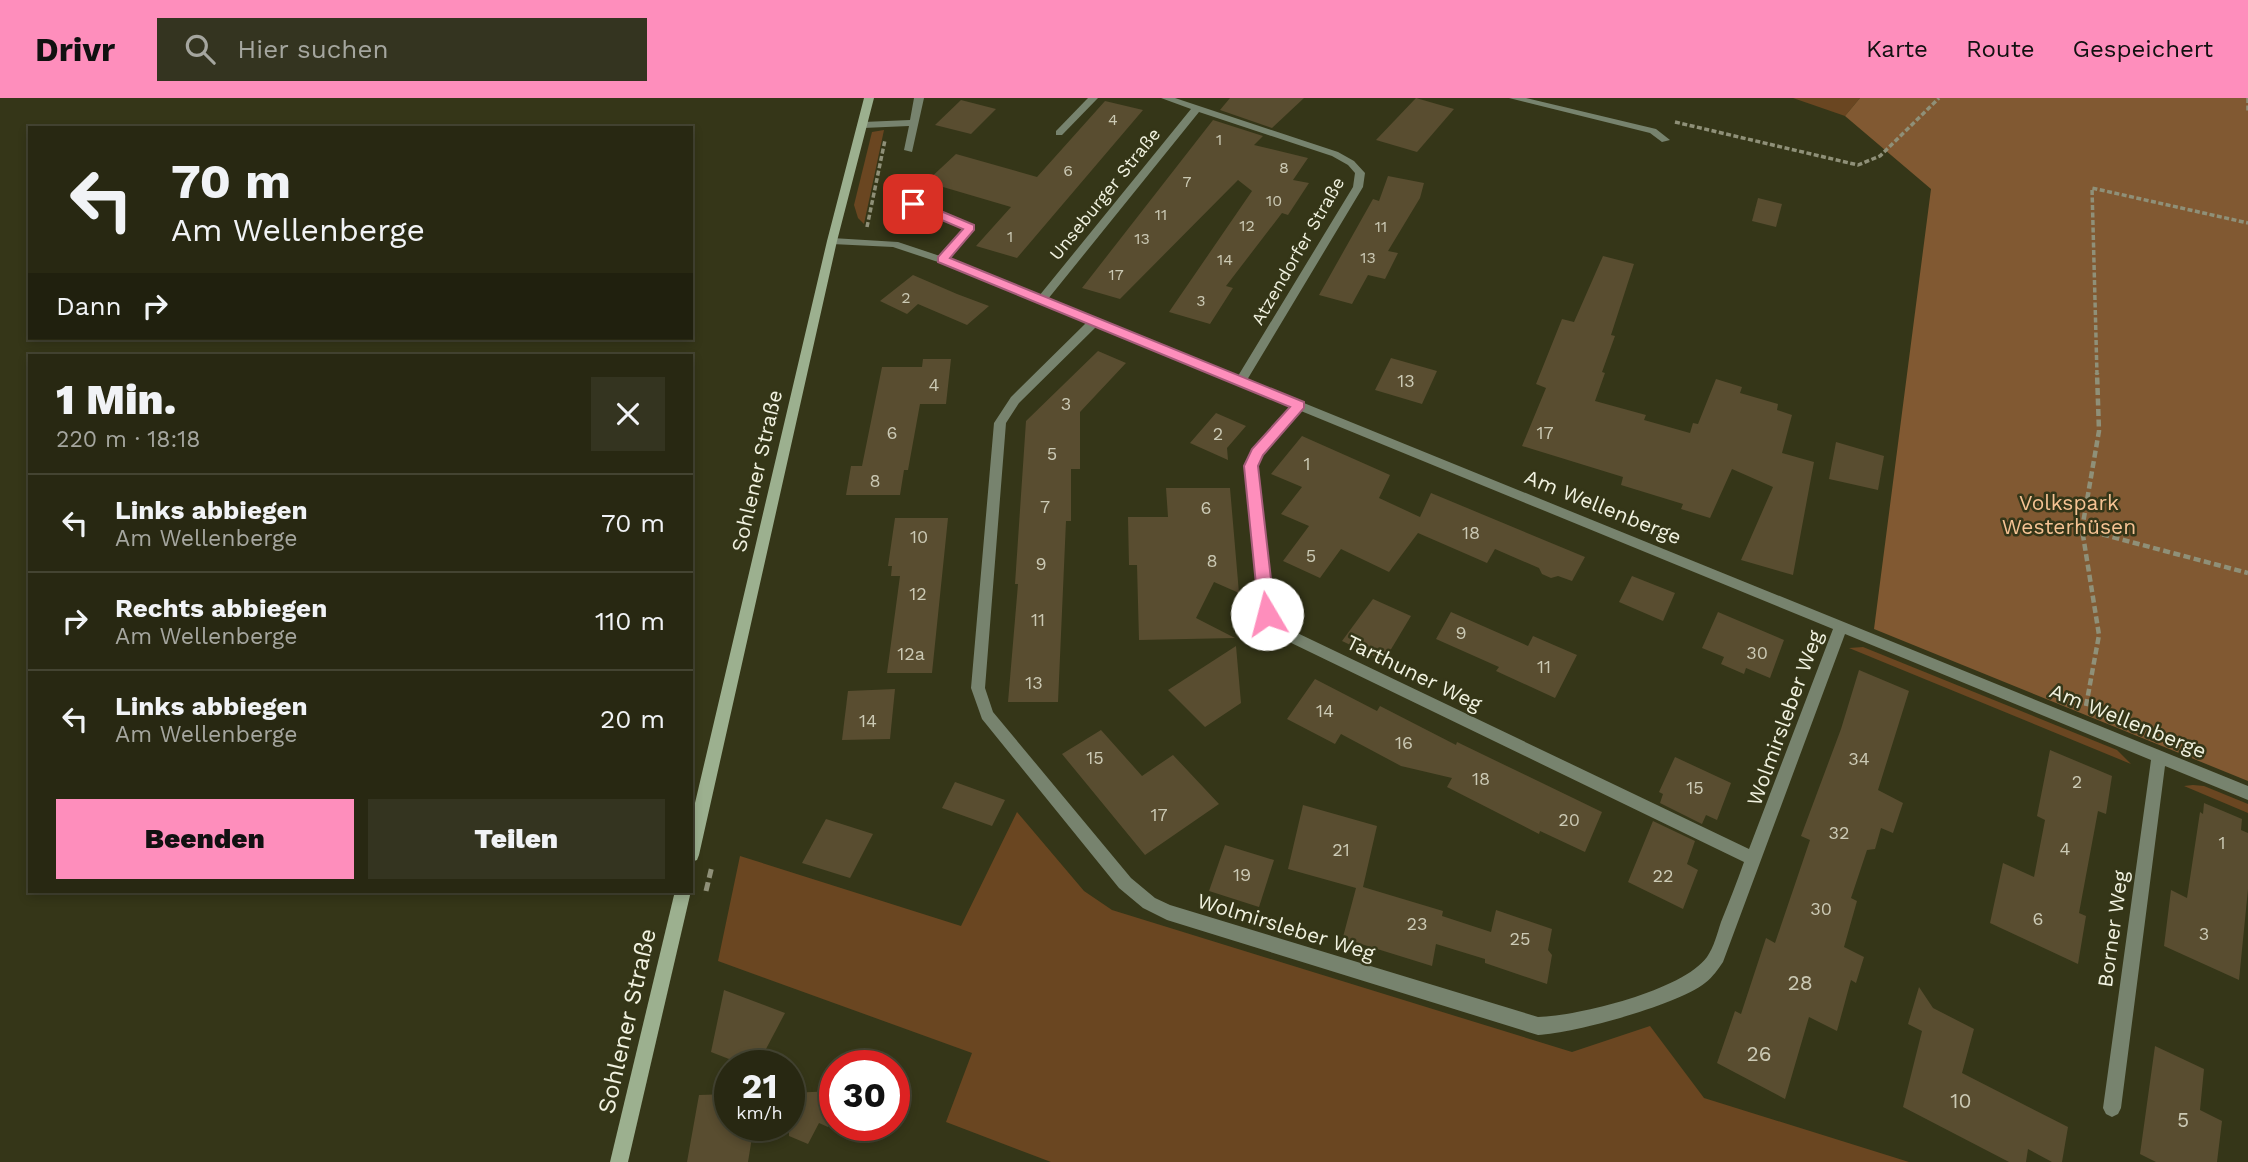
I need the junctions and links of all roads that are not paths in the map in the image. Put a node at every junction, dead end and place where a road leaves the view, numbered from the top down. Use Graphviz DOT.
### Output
graph roads {
  1 [pos="869,98"];
  2 [pos="919,98"];
  3 [pos="1166,98"];
  4 [pos="1514,98"];
  5 [pos="1087,99"];
  6 [pos="1197,108"];
  7 [pos="914,123"];
  8 [pos="863,125"];
  9 [pos="1059,133"];
  10 [pos="1665,140"];
  11 [pos="909,150"];
  12 [pos="913,204"];
  13 [pos="832,241"];
  14 [pos="942,260"];
  15 [pos="1041,301"];
  16 [pos="1094,322"];
  17 [pos="1241,382"];
  18 [pos="1299,405"];
  19 [pos="1841,626"];
  20 [pos="2159,756"];
  21 [pos="2248,793"];
  22 [pos="693,846"];
  23 [pos="1755,859"];
  24 [pos="683,893"];
  25 [pos="2112,1108"];
  26 [pos="619,1162"];
  1 -- 8 [label="street, Sohlener Straße"];
  2 -- 7 [label="street"];
  3 -- 6 [label="street, Atzendorfer Straße"];
  4 -- 10 [label="street"];
  5 -- 9 [label="street"];
  6 -- 15 [label="street, Unseburger Straße"];
  6 -- 17 [label="street, Atzendorfer Straße"];
  7 -- 8 [label="street"];
  7 -- 11 [label="street"];
  8 -- 13 [label="street, Sohlener Straße"];
  12 -- 14 [label="street"];
  13 -- 14 [label="street, Am Wellenberge"];
  13 -- 22 [label="street, Sohlener Straße"];
  14 -- 15 [label="street, Am Wellenberge"];
  15 -- 16 [label="street, Am Wellenberge"];
  16 -- 17 [label="street, Am Wellenberge"];
  16 -- 23 [label="street, Wolmirsleber Weg"];
  17 -- 18 [label="street, Am Wellenberge"];
  18 -- 19 [label="street, Am Wellenberge"];
  18 -- 23 [label="street, Tarthuner Weg"];
  19 -- 20 [label="street, Am Wellenberge"];
  19 -- 23 [label="street, Wolmirsleber Weg"];
  20 -- 21 [label="street, Am Wellenberge"];
  20 -- 25 [label="street, Borner Weg"];
  24 -- 26 [label="street, Sohlener Straße"];
}
